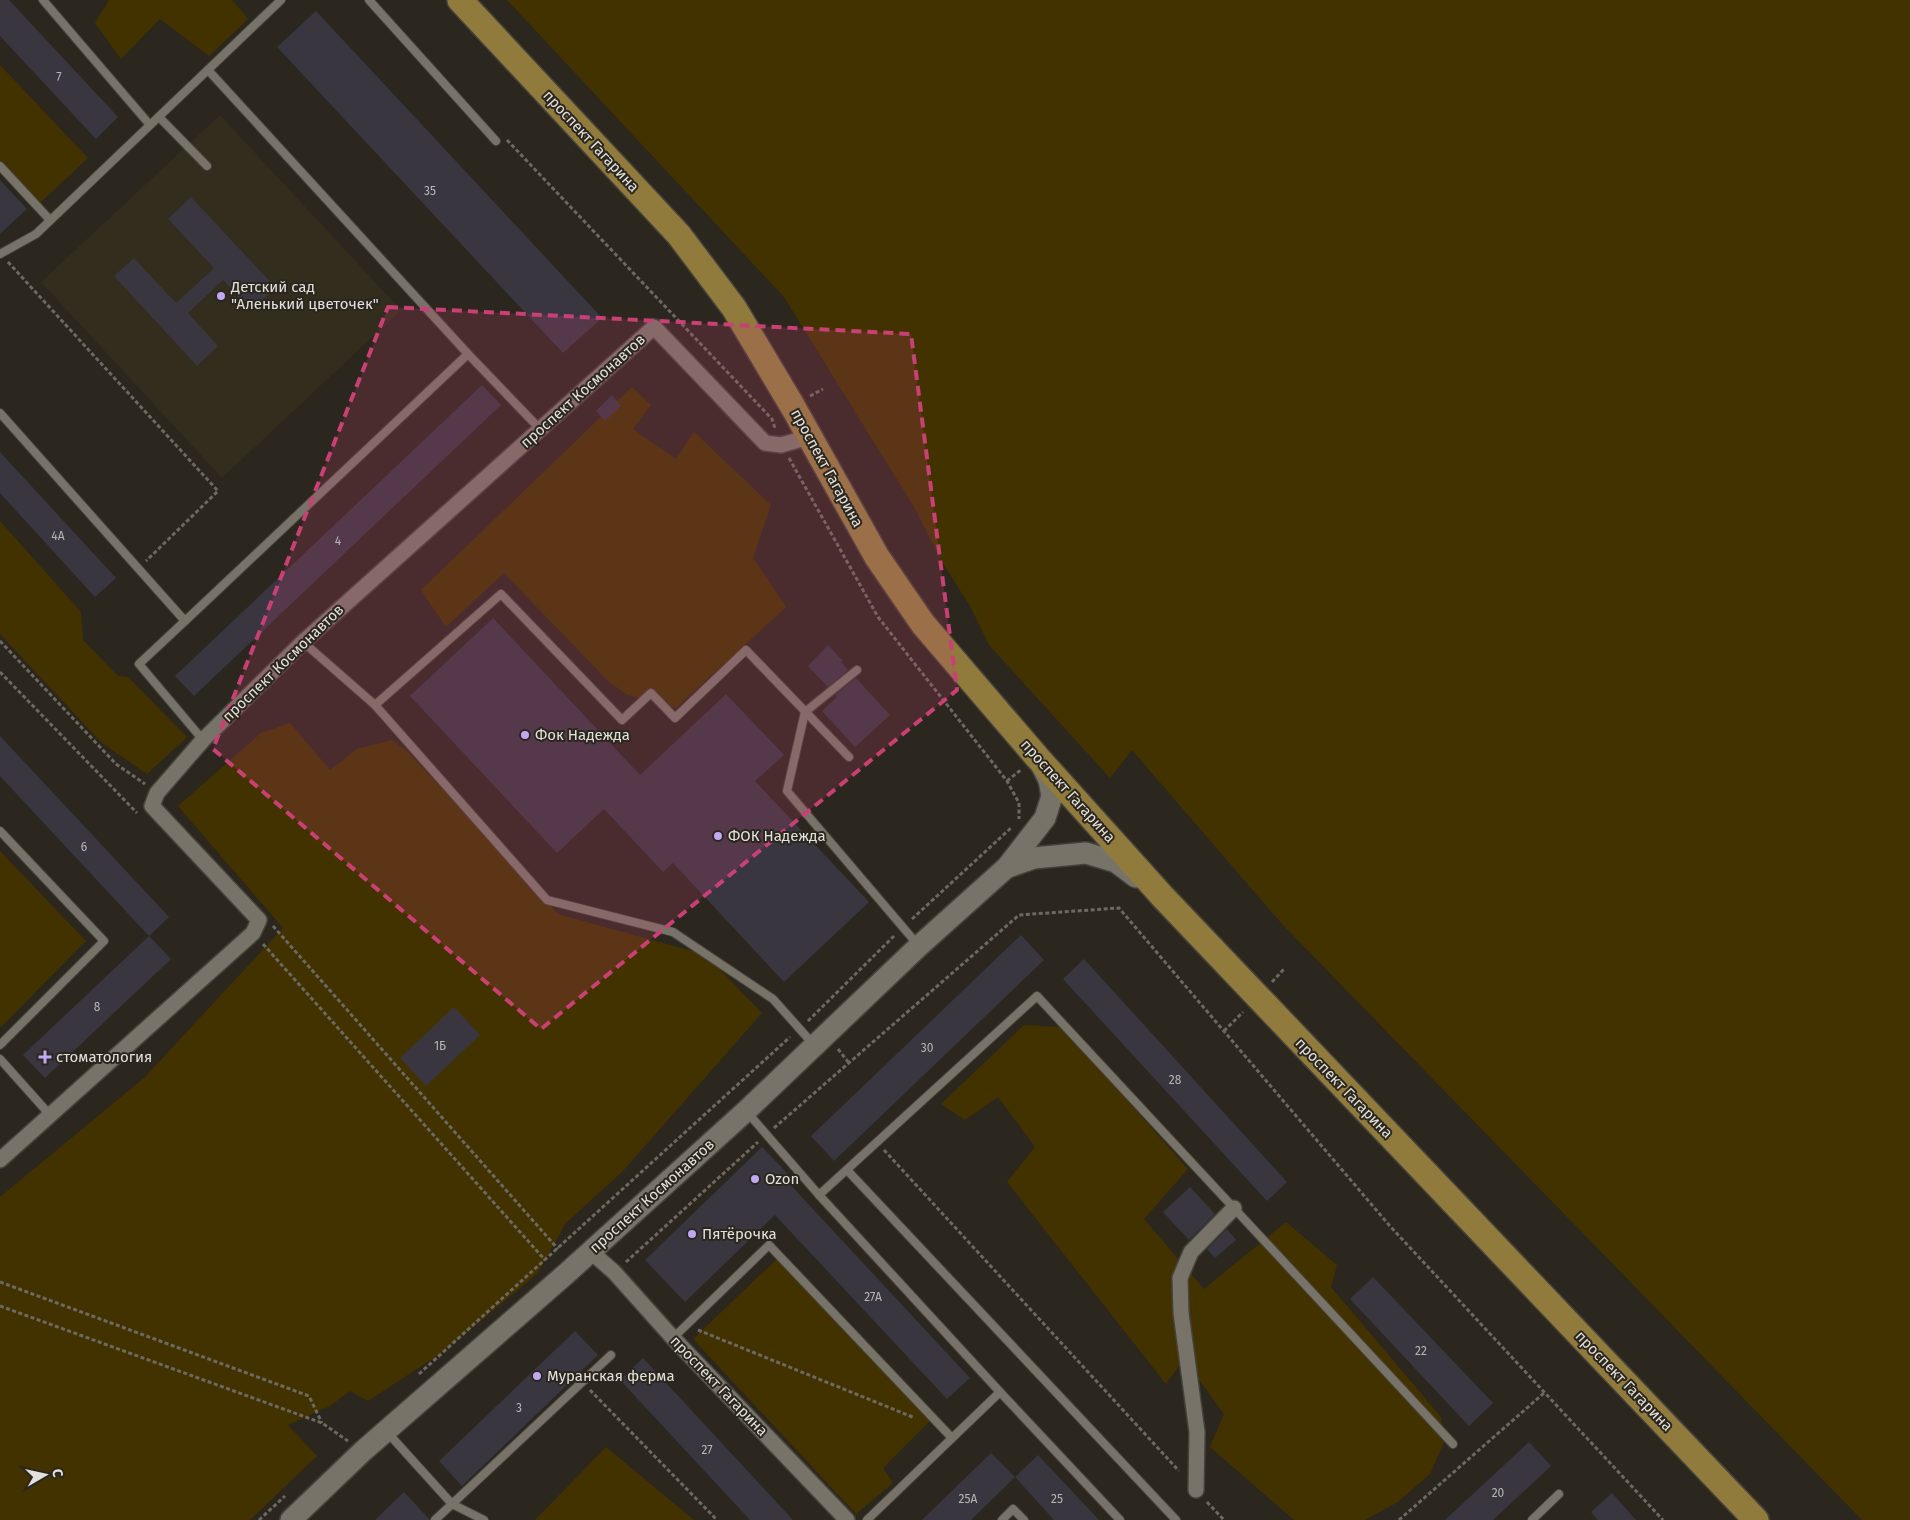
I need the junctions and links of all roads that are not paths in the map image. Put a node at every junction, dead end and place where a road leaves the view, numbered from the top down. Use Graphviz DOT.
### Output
graph roads {
  1 [pos="43,0"];
  2 [pos="281,0"];
  3 [pos="369,0"];
  4 [pos="460,0"];
  5 [pos="208,70"];
  6 [pos="159,117"];
  7 [pos="150,125"];
  8 [pos="496,140"];
  9 [pos="0,166"];
  10 [pos="207,166"];
  11 [pos="50,220"];
  12 [pos="0,254"];
  13 [pos="468,354"];
  14 [pos="0,413"];
  15 [pos="540,429"];
  16 [pos="809,437"];
  17 [pos="186,621"];
  18 [pos="303,642"];
  19 [pos="857,670"];
  20 [pos="375,706"];
  21 [pos="805,712"];
  22 [pos="203,740"];
  23 [pos="849,757"];
  24 [pos="1037,757"];
  25 [pos="0,831"];
  26 [pos="1007,867"];
  27 [pos="1163,897"];
  28 [pos="920,946"];
  29 [pos="0,1045"];
  30 [pos="815,1046"];
  31 [pos="0,1059"];
  32 [pos="746,1111"];
  33 [pos="50,1114"];
  34 [pos="0,1160"];
  35 [pos="847,1170"];
  36 [pos="819,1195"];
  37 [pos="1234,1208"];
  38 [pos="590,1251"];
  39 [pos="673,1338"];
  40 [pos="611,1355"];
  41 [pos="1000,1392"];
  42 [pos="387,1432"];
  43 [pos="952,1438"];
  44 [pos="1453,1444"];
  45 [pos="1196,1490"];
  46 [pos="1559,1494"];
  47 [pos="452,1504"];
  48 [pos="291,1520"];
  49 [pos="435,1520"];
  50 [pos="484,1520"];
  51 [pos="847,1520"];
  52 [pos="867,1520"];
  53 [pos="1002,1520"];
  54 [pos="1024,1520"];
  55 [pos="1120,1520"];
  56 [pos="1176,1520"];
  57 [pos="1532,1520"];
  58 [pos="1756,1520"];
  1 -- 7 [label="lane"];
  2 -- 5 [label="lane"];
  3 -- 8 [label="lane"];
  4 -- 16 [label="main road, проспект Гагарина"];
  5 -- 6 [label="lane"];
  5 -- 13 [label="lane"];
  6 -- 7 [label="lane"];
  6 -- 10 [label="lane"];
  7 -- 11 [label="lane"];
  9 -- 11 [label="lane"];
  11 -- 12 [label="lane"];
  13 -- 15 [label="lane"];
  13 -- 17 [label="lane"];
  14 -- 17 [label="lane"];
  15 -- 16 [label="street, проспект Космонавтов"];
  15 -- 18 [label="street, проспект Космонавтов"];
  16 -- 24 [label="main road, проспект Гагарина"];
  17 -- 22 [label="lane"];
  18 -- 20 [label="lane"];
  18 -- 22 [label="street, проспект Космонавтов"];
  19 -- 21 [label="lane"];
  20 -- 21 [label="lane"];
  20 -- 30 [label="lane"];
  21 -- 23 [label="lane"];
  21 -- 28 [label="lane"];
  22 -- 33 [label="street, проспект Космонавтов"];
  24 -- 26 [label="main road"];
  24 -- 27 [label="main road, проспект Гагарина"];
  25 -- 29 [label="lane"];
  26 -- 27 [label="main road"];
  26 -- 28 [label="main road, проспект Космонавтов"];
  27 -- 58 [label="main road, проспект Гагарина"];
  28 -- 30 [label="main road, проспект Космонавтов"];
  30 -- 32 [label="main road, проспект Космонавтов"];
  31 -- 33 [label="lane"];
  32 -- 36 [label="lane"];
  32 -- 38 [label="main road, проспект Космонавтов"];
  33 -- 34 [label="street"];
  35 -- 36 [label="lane"];
  35 -- 37 [label="lane"];
  35 -- 56 [label="lane"];
  36 -- 41 [label="lane"];
  37 -- 44 [label="lane"];
  37 -- 45 [label="street"];
  38 -- 39 [label="street, проспект Гагарина"];
  38 -- 42 [label="main road, проспект Космонавтов"];
  39 -- 43 [label="lane"];
  39 -- 51 [label="street, проспект Гагарина"];
  40 -- 47 [label="lane"];
  41 -- 43 [label="lane"];
  41 -- 55 [label="lane"];
  42 -- 47 [label="lane"];
  42 -- 48 [label="main road, проспект Космонавтов"];
  43 -- 52 [label="lane"];
  46 -- 57 [label="lane"];
  47 -- 49 [label="lane"];
  47 -- 50 [label="lane"];
  53 -- 54 [label="lane"];
}
